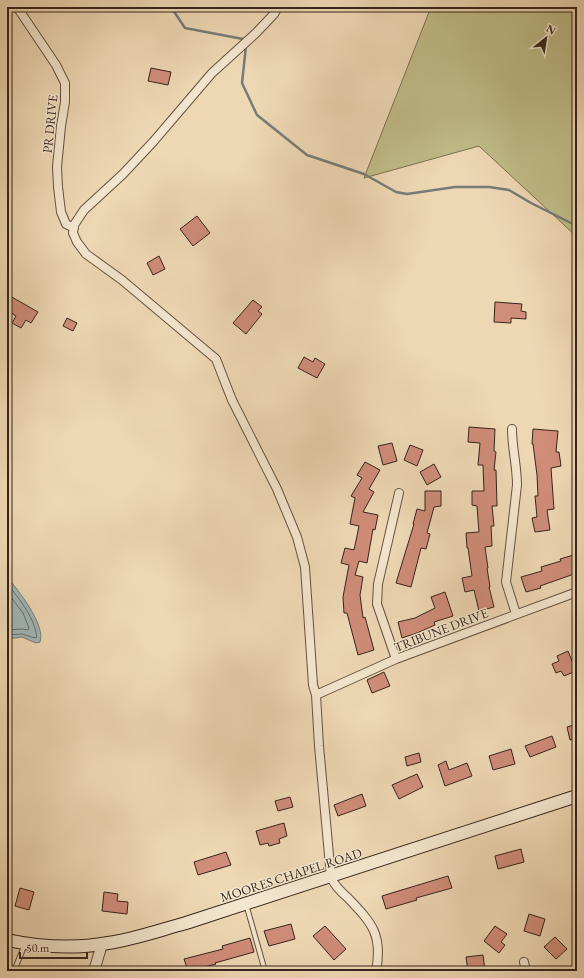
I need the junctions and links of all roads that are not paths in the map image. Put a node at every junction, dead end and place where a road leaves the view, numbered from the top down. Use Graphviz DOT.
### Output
graph roads {
  1 [pos="17,7"];
  2 [pos="278,7"];
  3 [pos="74,228"];
  4 [pos="512,429"];
  5 [pos="399,493"];
  6 [pos="577,592"];
  7 [pos="516,614"];
  8 [pos="396,659"];
  9 [pos="316,695"];
  10 [pos="577,796"];
  11 [pos="331,876"];
  12 [pos="246,904"];
  13 [pos="7,940"];
  14 [pos="26,944"];
  15 [pos="102,944"];
  16 [pos="524,962"];
  17 [pos="14,971"];
  18 [pos="94,971"];
  19 [pos="264,971"];
  20 [pos="376,971"];
  21 [pos="526,971"];
  1 -- 3 [label="street, PR DRIVE"];
  2 -- 3 [label="street"];
  3 -- 9 [label="street"];
  4 -- 7 [label="street"];
  5 -- 8 [label="street"];
  6 -- 7 [label="street, TRIBUNE DRIVE"];
  7 -- 8 [label="street, TRIBUNE DRIVE"];
  8 -- 9 [label="street, TRIBUNE DRIVE"];
  9 -- 11 [label="street"];
  10 -- 11 [label="main road, MOORES CHAPEL ROAD"];
  11 -- 12 [label="main road, MOORES CHAPEL ROAD"];
  11 -- 20 [label="street"];
  12 -- 15 [label="main road, MOORES CHAPEL ROAD"];
  12 -- 19 [label="lane"];
  13 -- 14 [label="main road, MOORES CHAPEL ROAD"];
  14 -- 15 [label="main road, MOORES CHAPEL ROAD"];
  14 -- 17 [label="lane"];
  15 -- 18 [label="street"];
  16 -- 21 [label="street"];
}
